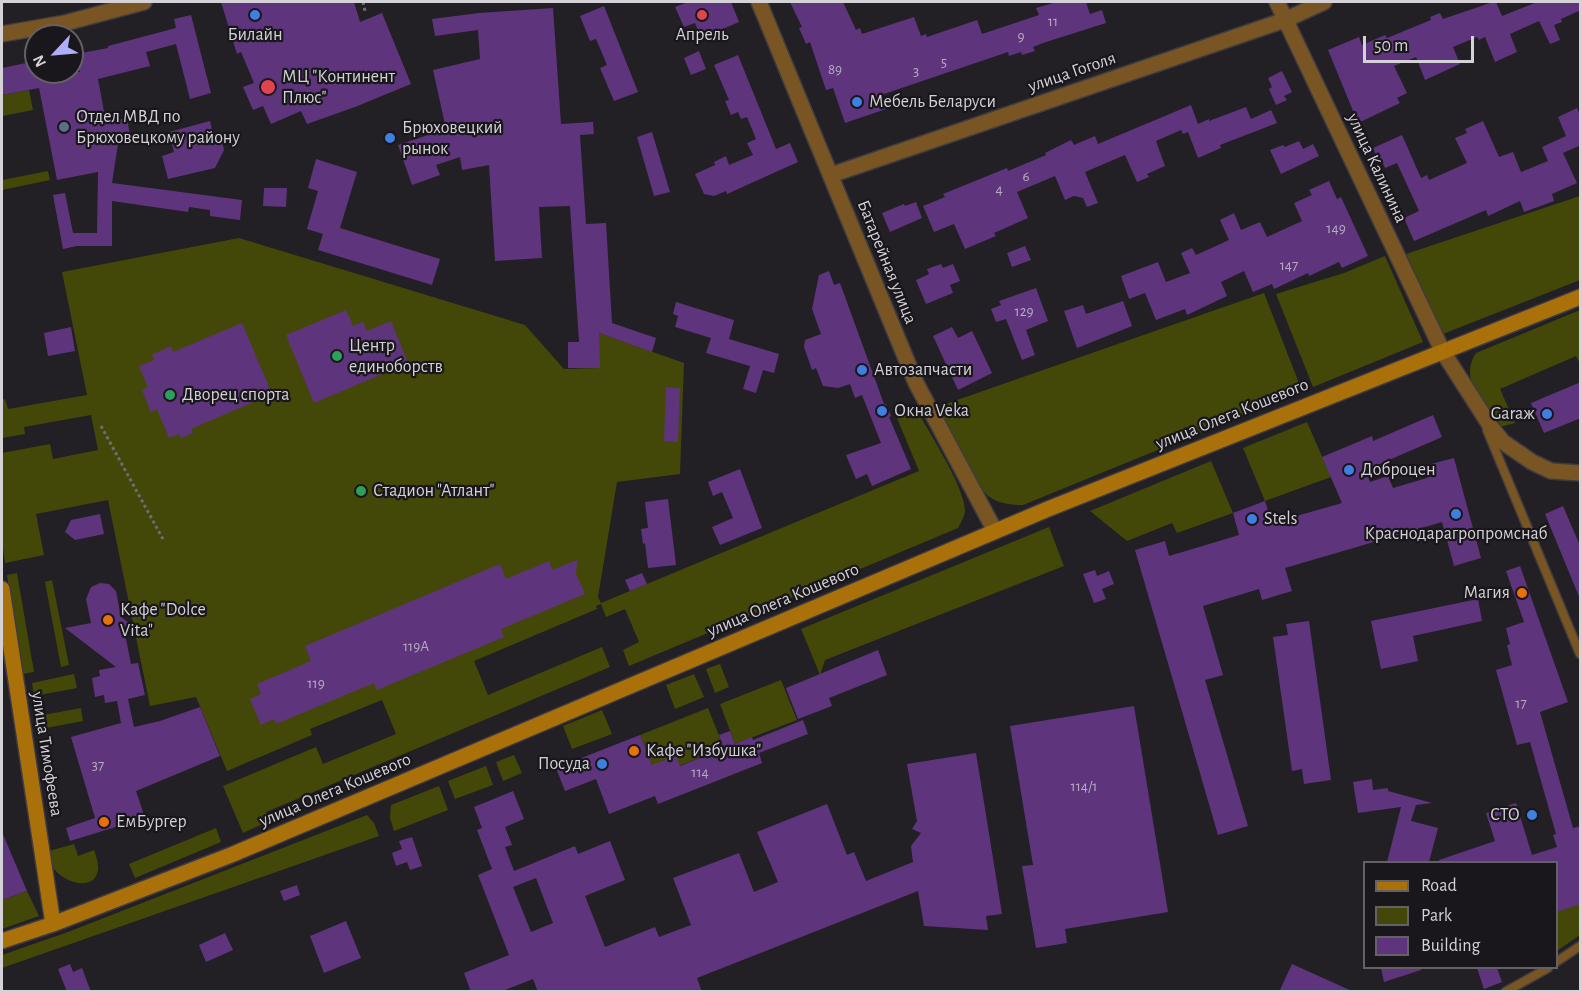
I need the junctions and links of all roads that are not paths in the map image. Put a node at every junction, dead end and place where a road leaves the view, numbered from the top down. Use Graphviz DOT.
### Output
graph roads {
  1 [pos="144,2"];
  2 [pos="759,2"];
  3 [pos="1277,2"];
  4 [pos="1324,2"];
  5 [pos="1285,20"];
  6 [pos="2,34"];
  7 [pos="831,175"];
  8 [pos="1581,297"];
  9 [pos="1443,352"];
  10 [pos="1475,403"];
  11 [pos="1581,473"];
  12 [pos="995,531"];
  13 [pos="2,589"];
  14 [pos="1581,654"];
  15 [pos="53,924"];
  16 [pos="2,941"];
  17 [pos="1581,946"];
  18 [pos="1558,961"];
  19 [pos="1546,969"];
  20 [pos="1505,992"];
  1 -- 6 [label="street"];
  2 -- 7 [label="street, Батарейная улица"];
  3 -- 5 [label="street, улица Калинина"];
  4 -- 5 [label="street, улица Гоголя"];
  5 -- 7 [label="street, улица Гоголя"];
  5 -- 9 [label="street, улица Калинина"];
  7 -- 12 [label="street, Батарейная улица"];
  8 -- 9 [label="street, улица Олега Кошевого"];
  9 -- 10 [label="street, улица Калинина"];
  9 -- 12 [label="street, улица Олега Кошевого"];
  10 -- 11 [label="street, улица Калинина"];
  10 -- 14 [label="lane"];
  12 -- 15 [label="street, улица Олега Кошевого"];
  13 -- 15 [label="street, улица Тимофеева"];
  15 -- 16 [label="street, улица Олега Кошевого"];
  17 -- 18 [label="lane"];
  19 -- 20 [label="lane"];
}
